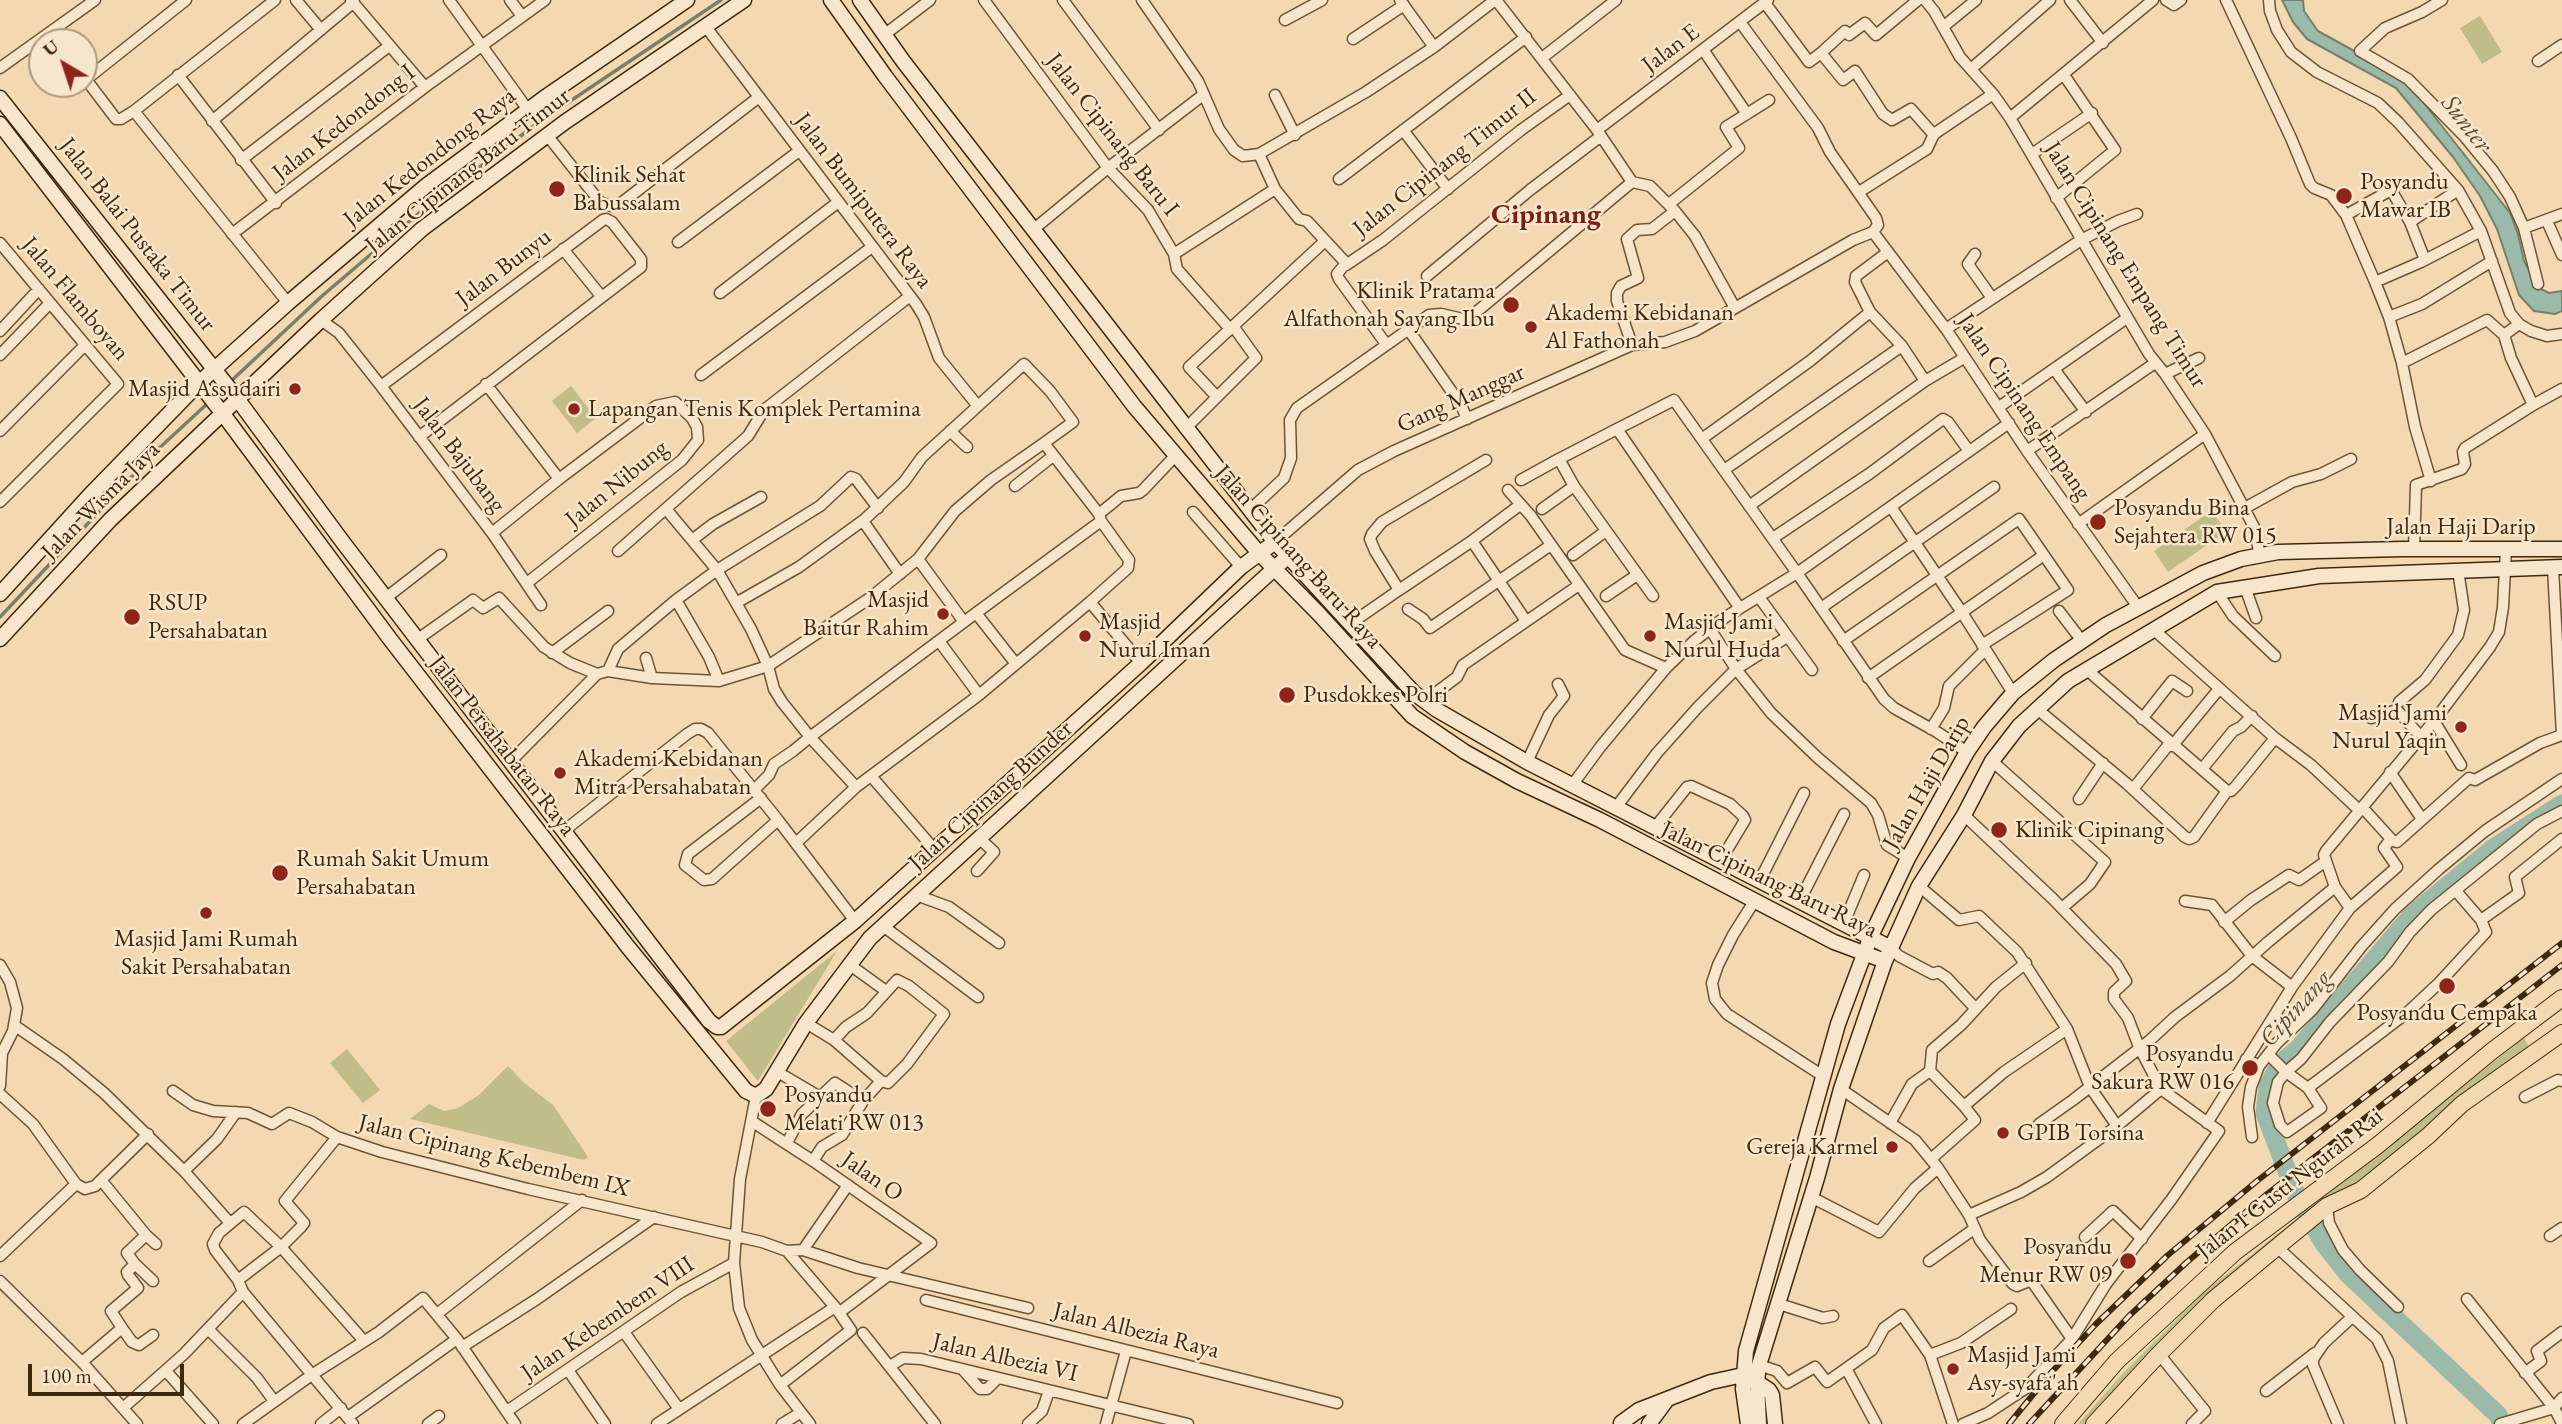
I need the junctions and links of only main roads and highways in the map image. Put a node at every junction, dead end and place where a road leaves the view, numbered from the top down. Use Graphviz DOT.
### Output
graph roads {
  1 [pos="2562,998"];
  2 [pos="2541,1015"];
  3 [pos="2556,1036"];
  4 [pos="2510,1038"];
  5 [pos="2526,1058"];
  6 [pos="2063,1424"];
  7 [pos="2094,1424"];
  1 -- 2 [label="main road, Jalan I Gusti Ngurah Rai"];
  2 -- 3 [label="main road"];
  2 -- 4 [label="main road, Jalan I Gusti Ngurah Rai"];
  3 -- 5 [label="main road, Jalan I Gusti Ngurah Rai"];
  4 -- 5 [label="main road"];
  4 -- 6 [label="main road, Jalan I Gusti Ngurah Rai"];
  5 -- 7 [label="main road, Jalan I Gusti Ngurah Rai"];
}
